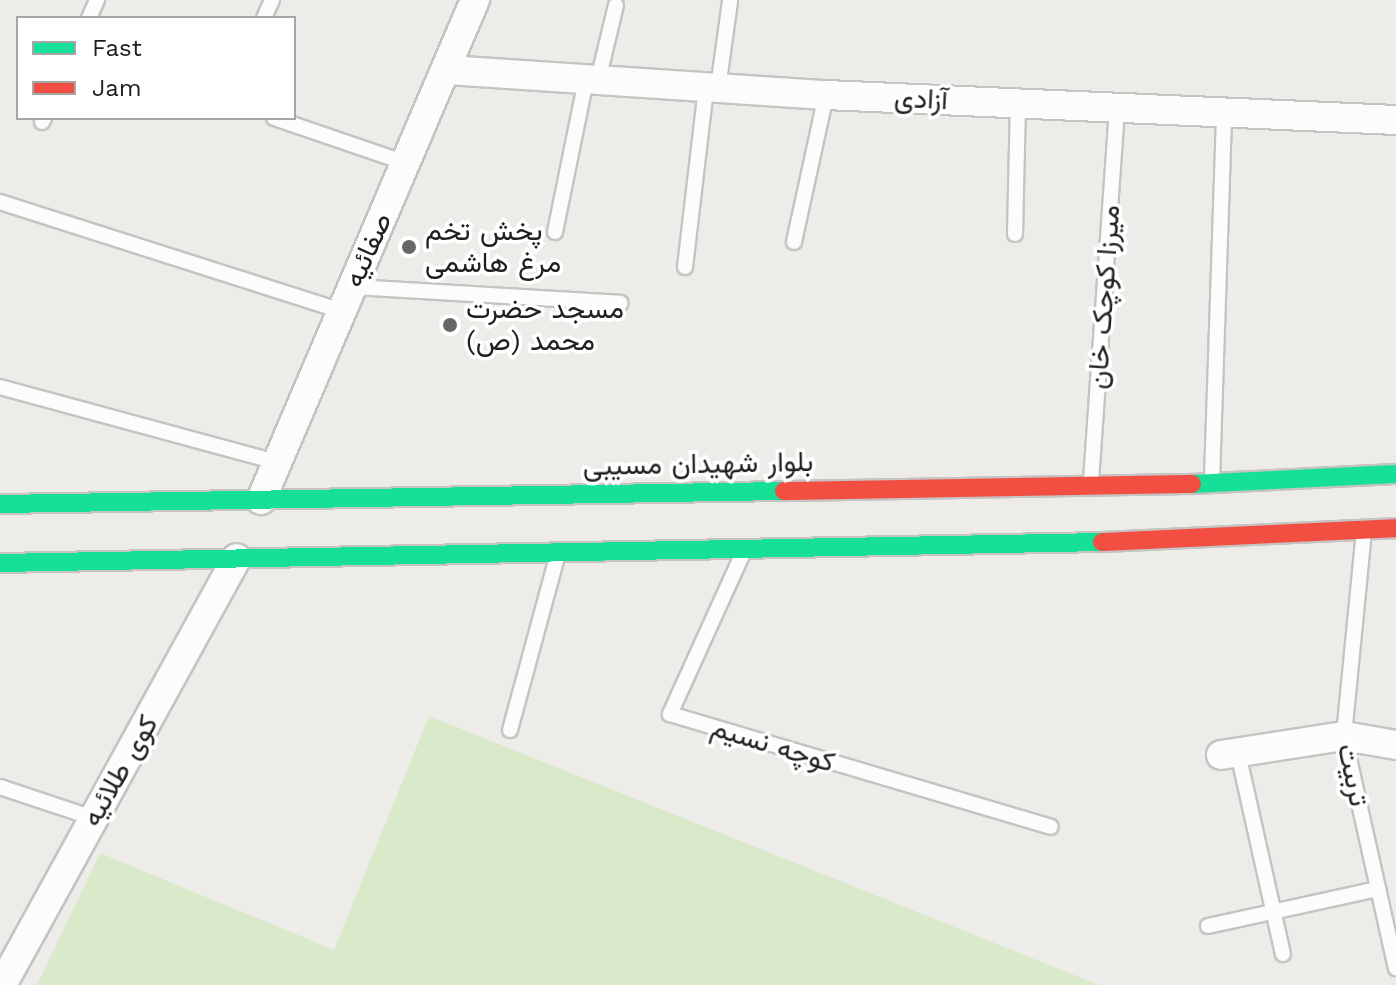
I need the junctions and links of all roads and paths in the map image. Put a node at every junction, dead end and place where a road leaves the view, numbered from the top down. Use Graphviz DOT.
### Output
graph roads {
  1 [pos="475,0"];
  2 [pos="730,1"];
  3 [pos="616,5"];
  4 [pos="447,70"];
  5 [pos="592,79"];
  6 [pos="712,88"];
  7 [pos="826,95"];
  8 [pos="1018,104"];
  9 [pos="1117,108"];
  10 [pos="1224,113"];
  11 [pos="280,120"];
  12 [pos="1396,120"];
  13 [pos="406,163"];
  14 [pos="0,202"];
  15 [pos="555,232"];
  16 [pos="1015,234"];
  17 [pos="794,242"];
  18 [pos="685,267"];
  19 [pos="347,299"];
  20 [pos="621,303"];
  21 [pos="0,387"];
  22 [pos="276,462"];
  23 [pos="1396,474"];
  24 [pos="1212,484"];
  25 [pos="1091,486"];
  26 [pos="261,500"];
  27 [pos="0,504"];
  28 [pos="1396,528"];
  29 [pos="1364,531"];
  30 [pos="745,549"];
  31 [pos="558,552"];
  32 [pos="237,558"];
  33 [pos="0,563"];
  34 [pos="510,730"];
  35 [pos="1344,736"];
  36 [pos="1396,745"];
  37 [pos="1229,754"];
  38 [pos="0,787"];
  39 [pos="93,818"];
  40 [pos="1051,827"];
  41 [pos="1378,889"];
  42 [pos="1272,912"];
  43 [pos="1208,926"];
  44 [pos="9,952"];
  45 [pos="1283,954"];
  46 [pos="1396,968"];
  47 [pos="2,985"];
  1 -- 4 [label="street, صفائیه"];
  2 -- 6 [label="lane"];
  3 -- 5 [label="lane"];
  4 -- 5 [label="street, آزادی"];
  4 -- 13 [label="street, صفائیه"];
  5 -- 6 [label="street, آزادی"];
  5 -- 15 [label="lane"];
  6 -- 7 [label="street, آزادی"];
  6 -- 18 [label="lane"];
  7 -- 8 [label="street, آزادی"];
  7 -- 17 [label="lane"];
  8 -- 9 [label="street, آزادی"];
  8 -- 16 [label="lane"];
  9 -- 10 [label="street, آزادی"];
  9 -- 25 [label="lane, میرزا کوچک خان"];
  10 -- 12 [label="street, آزادی"];
  10 -- 24 [label="lane"];
  11 -- 13 [label="lane"];
  13 -- 19 [label="street, صفائیه"];
  14 -- 19 [label="lane"];
  19 -- 20 [label="lane"];
  19 -- 22 [label="street, صفائیه"];
  21 -- 22 [label="lane"];
  22 -- 26 [label="street, صفائیه"];
  23 -- 24 [label="main road, بلوار شهیدان مسیبی"];
  24 -- 25 [label="main road, بلوار شهیدان مسیبی"];
  25 -- 26 [label="main road, بلوار شهیدان مسیبی"];
  26 -- 27 [label="main road, بلوار شهیدان مسیبی"];
  28 -- 29 [label="main road"];
  29 -- 30 [label="main road"];
  29 -- 35 [label="lane, تربیت"];
  30 -- 31 [label="main road"];
  30 -- 40 [label="lane, کوچه نسیم"];
  31 -- 32 [label="main road"];
  31 -- 34 [label="lane"];
  32 -- 33 [label="main road"];
  32 -- 39 [label="street, کوی طلائیه"];
  35 -- 36 [label="street"];
  35 -- 37 [label="street"];
  35 -- 41 [label="lane, تربیت"];
  37 -- 42 [label="lane"];
  38 -- 39 [label="lane"];
  39 -- 44 [label="street, کوی طلائیه"];
  41 -- 42 [label="lane"];
  41 -- 46 [label="lane, تربیت"];
  42 -- 43 [label="lane"];
  42 -- 45 [label="lane"];
  44 -- 47 [label="street, کوی طلائیه"];
}
